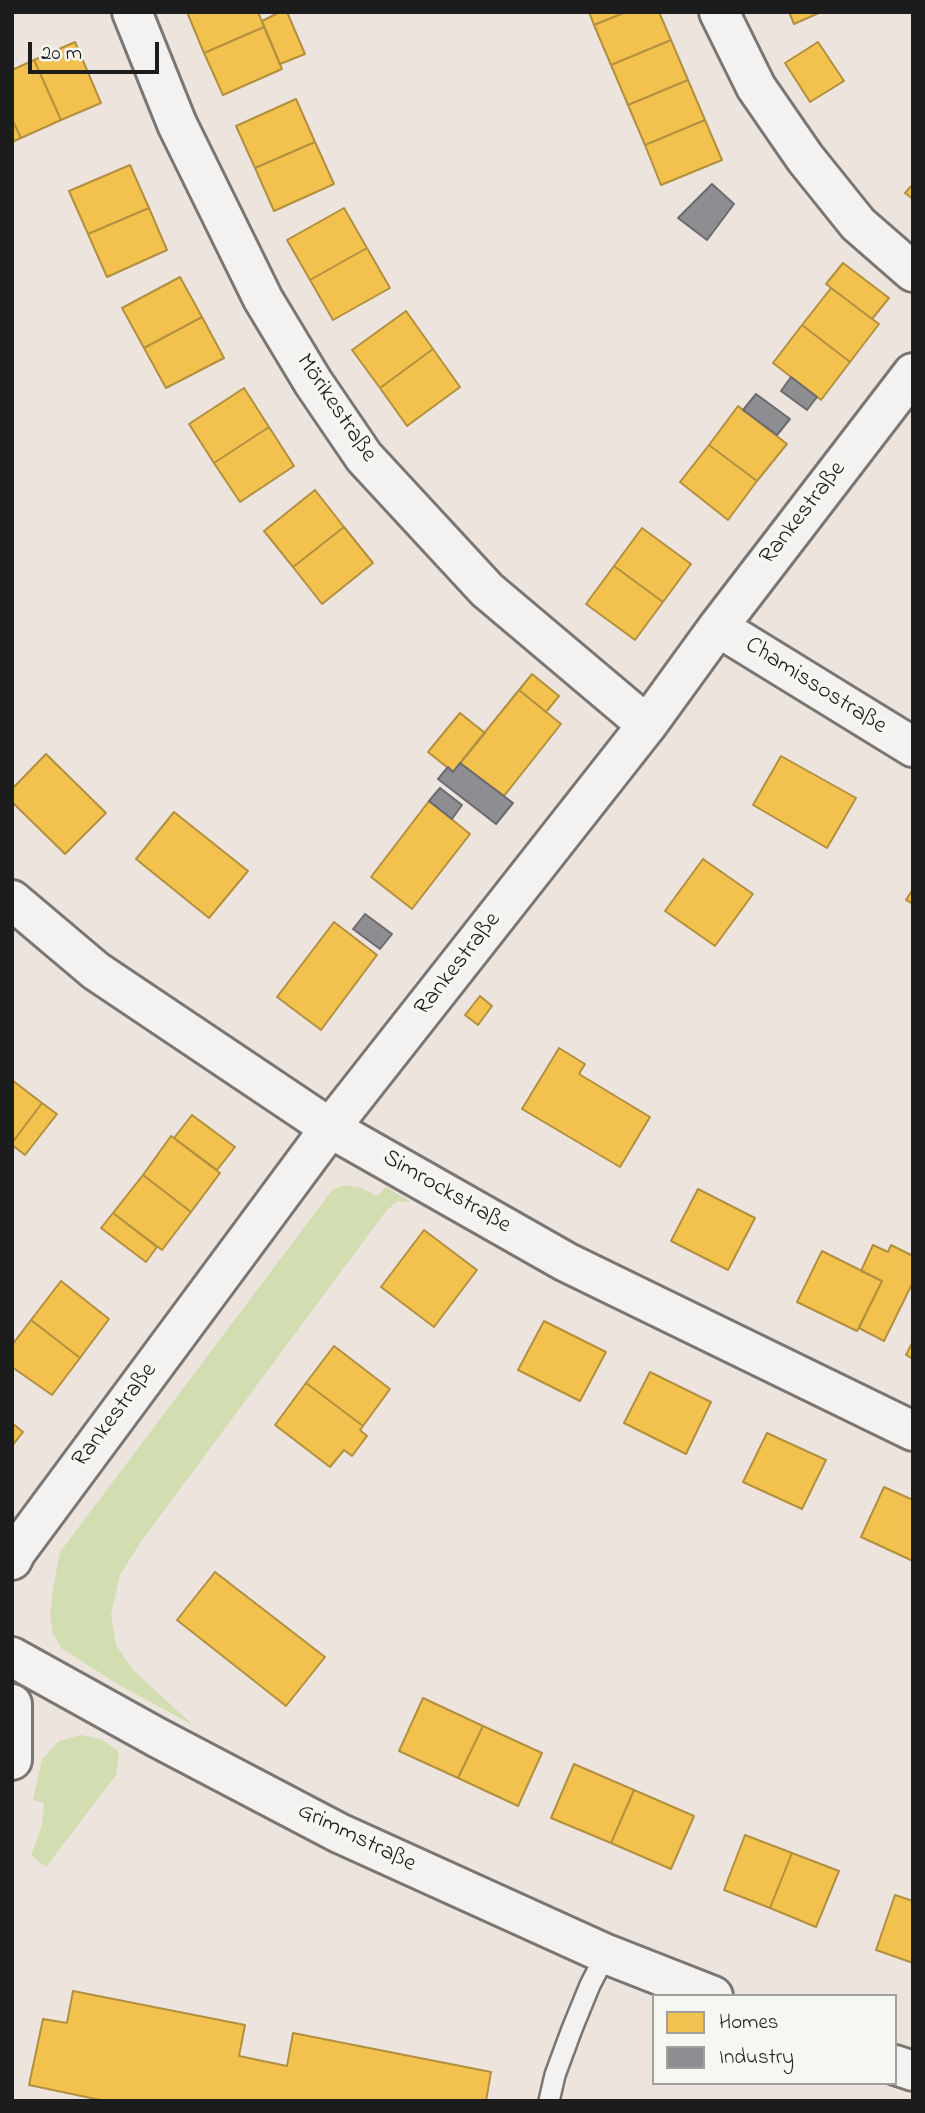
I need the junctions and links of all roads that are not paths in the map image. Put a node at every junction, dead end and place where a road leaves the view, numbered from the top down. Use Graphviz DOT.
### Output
graph roads {
  1 [pos="132,12"];
  2 [pos="719,12"];
  3 [pos="913,272"];
  4 [pos="913,373"];
  5 [pos="718,626"];
  6 [pos="648,725"];
  7 [pos="913,747"];
  8 [pos="12,900"];
  9 [pos="330,1128"];
  10 [pos="913,1431"];
  11 [pos="12,1560"];
  12 [pos="12,1657"];
  13 [pos="12,1704"];
  14 [pos="12,1760"];
  15 [pos="606,1954"];
  16 [pos="708,1994"];
  17 [pos="549,2101"];
  1 -- 6 [label="street, Mörikestraße"];
  2 -- 3 [label="street"];
  4 -- 5 [label="street, Rankestraße"];
  5 -- 6 [label="street, Rankestraße"];
  5 -- 7 [label="street, Chamissostraße"];
  6 -- 9 [label="street, Rankestraße"];
  8 -- 9 [label="street, Simrockstraße"];
  9 -- 10 [label="street, Simrockstraße"];
  9 -- 11 [label="street, Rankestraße"];
  12 -- 15 [label="street, Grimmstraße"];
  13 -- 14 [label="street"];
  15 -- 16 [label="street, Grimmstraße"];
  15 -- 17 [label="lane"];
}
